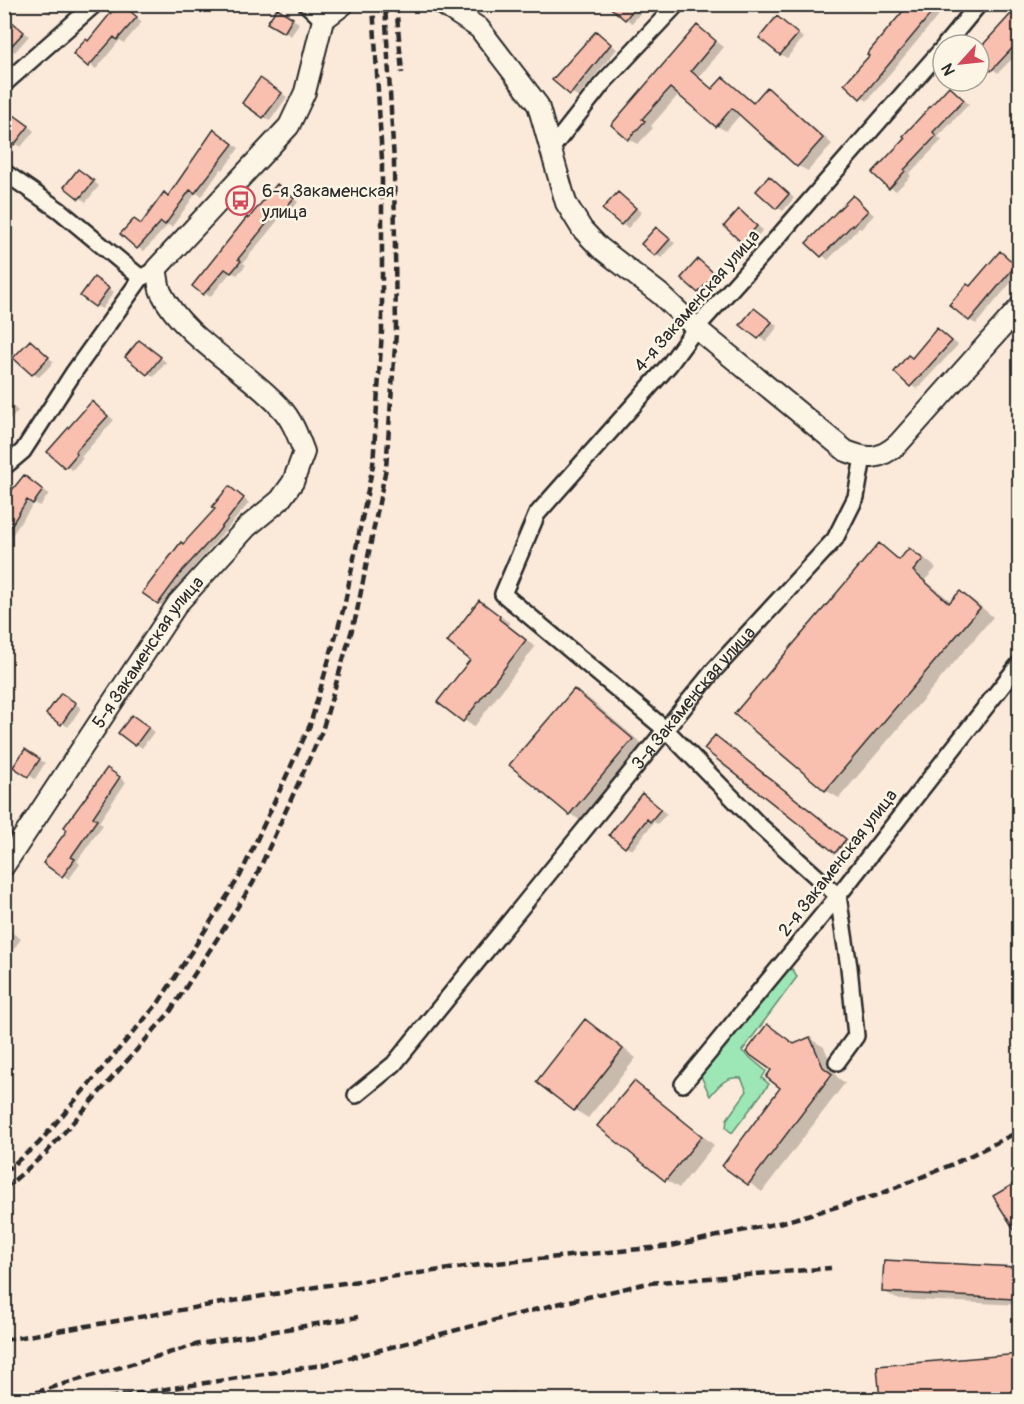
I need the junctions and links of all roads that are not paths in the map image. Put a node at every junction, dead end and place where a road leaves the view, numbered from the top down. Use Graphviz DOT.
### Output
graph roads {
  1 [pos="95,4"];
  2 [pos="306,4"];
  3 [pos="344,4"];
  4 [pos="677,4"];
  5 [pos="979,4"];
  6 [pos="444,5"];
  7 [pos="323,20"];
  8 [pos="955,33"];
  9 [pos="931,61"];
  10 [pos="4,84"];
  11 [pos="551,149"];
  12 [pos="4,172"];
  13 [pos="148,274"];
  14 [pos="1020,307"];
  15 [pos="696,328"];
  16 [pos="863,457"];
  17 [pos="4,467"];
  18 [pos="1020,663"];
  19 [pos="666,730"];
  20 [pos="4,866"];
  21 [pos="838,896"];
  22 [pos="837,1062"];
  23 [pos="683,1084"];
  24 [pos="356,1095"];
  1 -- 10 [label="street"];
  2 -- 7 [label="street"];
  3 -- 7 [label="street"];
  4 -- 11 [label="street"];
  5 -- 8 [label="street, 4-я Закаменская улица"];
  6 -- 11 [label="street"];
  7 -- 13 [label="street"];
  9 -- 15 [label="street, 4-я Закаменская улица"];
  11 -- 15 [label="street"];
  12 -- 13 [label="street"];
  13 -- 17 [label="street"];
  13 -- 20 [label="street, 5-я Закаменская улица"];
  14 -- 16 [label="street"];
  15 -- 16 [label="street"];
  15 -- 19 [label="street, 4-я Закаменская улица"];
  16 -- 19 [label="street, 3-я Закаменская улица"];
  18 -- 21 [label="street, 2-я Закаменская улица"];
  19 -- 21 [label="street"];
  19 -- 24 [label="street, 3-я Закаменская улица"];
  21 -- 22 [label="street"];
  21 -- 23 [label="street, 2-я Закаменская улица"];
}
